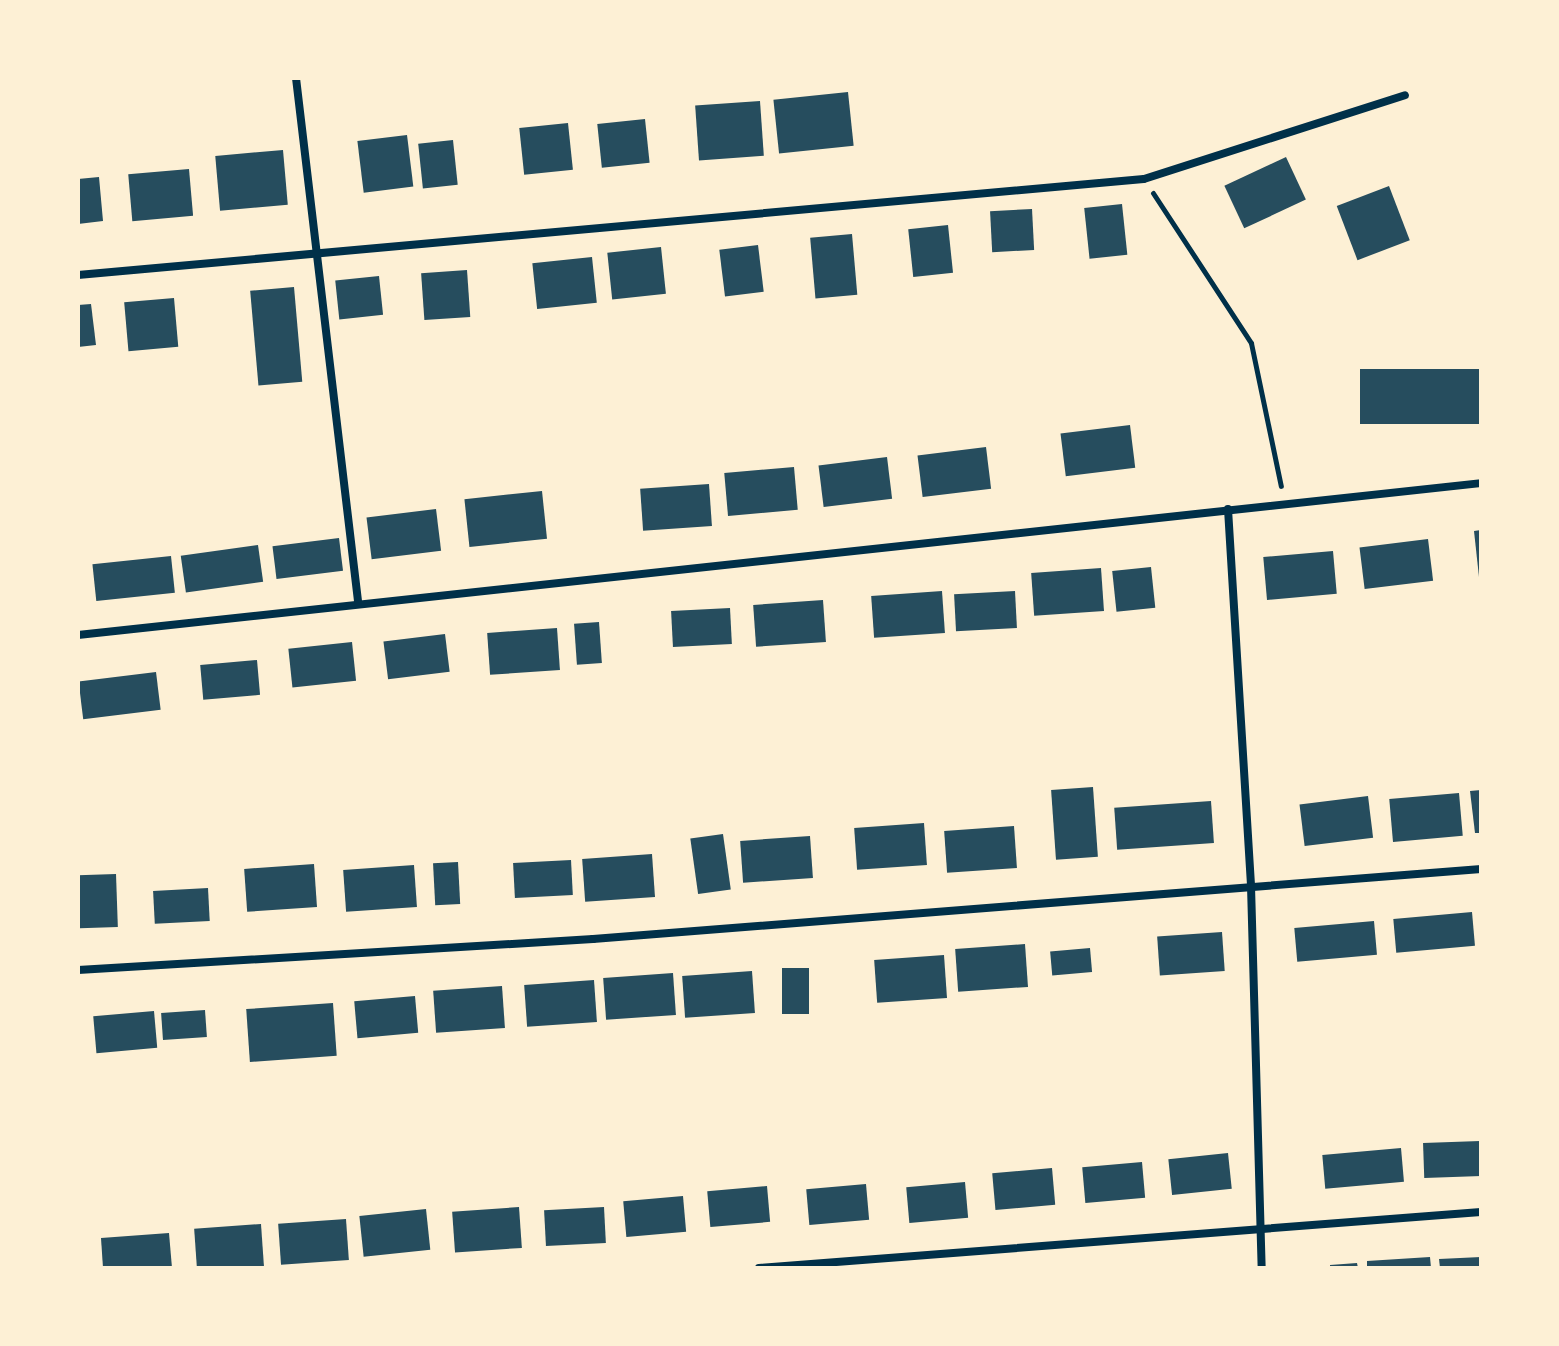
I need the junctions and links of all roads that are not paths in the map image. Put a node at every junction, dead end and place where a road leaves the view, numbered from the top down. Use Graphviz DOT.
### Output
graph roads {
  1 [pos="296,78"];
  2 [pos="1405,95"];
  3 [pos="316,253"];
  4 [pos="78,275"];
  5 [pos="1481,483"];
  6 [pos="1228,509"];
  7 [pos="358,601"];
  8 [pos="78,635"];
  9 [pos="1481,869"];
  10 [pos="1251,886"];
  11 [pos="78,970"];
  12 [pos="1481,1212"];
  13 [pos="1265,1227"];
  14 [pos="759,1268"];
  15 [pos="1262,1268"];
  1 -- 3 [label="street"];
  2 -- 3 [label="street"];
  3 -- 4 [label="street"];
  3 -- 7 [label="street"];
  5 -- 6 [label="street"];
  6 -- 7 [label="street"];
  6 -- 10 [label="street"];
  7 -- 8 [label="street"];
  9 -- 10 [label="street"];
  10 -- 11 [label="street"];
  10 -- 13 [label="street"];
  12 -- 13 [label="street"];
  13 -- 14 [label="street"];
  13 -- 15 [label="street"];
}
